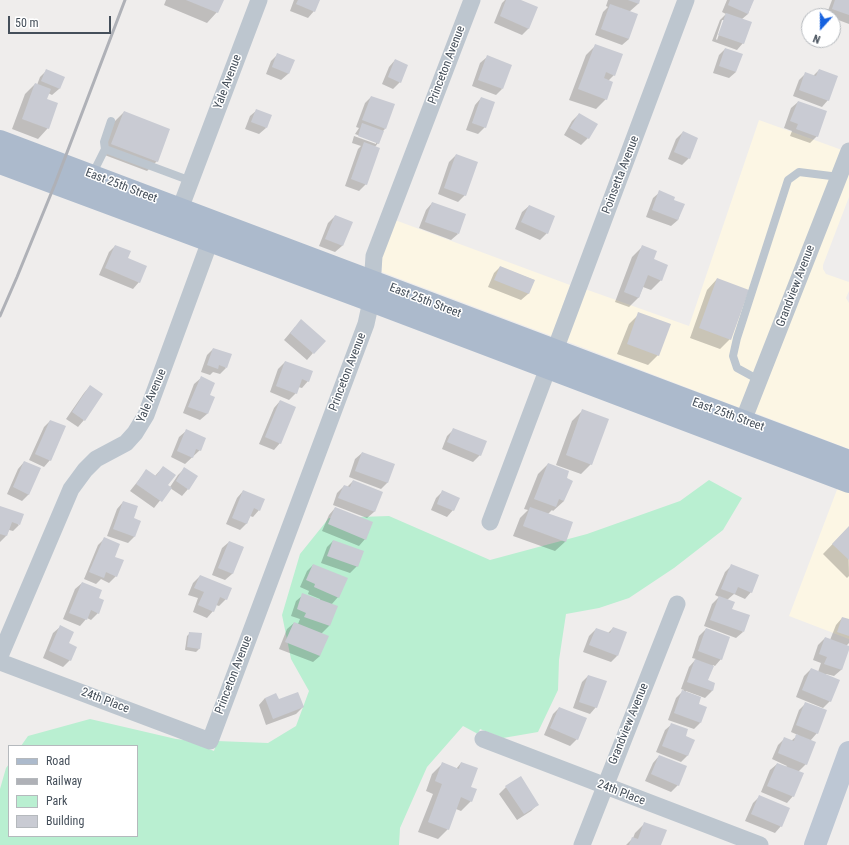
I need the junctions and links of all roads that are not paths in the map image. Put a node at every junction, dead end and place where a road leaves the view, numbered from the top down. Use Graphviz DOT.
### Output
graph roads {
  1 [pos="259,0"];
  2 [pos="472,0"];
  3 [pos="686,0"];
  4 [pos="111,121"];
  5 [pos="0,141"];
  6 [pos="105,149"];
  7 [pos="0,151"];
  8 [pos="849,151"];
  9 [pos="46,158"];
  10 [pos="0,163"];
  11 [pos="92,175"];
  12 [pos="839,177"];
  13 [pos="191,181"];
  14 [pos="180,209"];
  15 [pos="210,241"];
  16 [pos="372,291"];
  17 [pos="551,359"];
  18 [pos="759,380"];
  19 [pos="743,421"];
  20 [pos="849,461"];
  21 [pos="849,482"];
  22 [pos="490,522"];
  23 [pos="677,604"];
  24 [pos="0,656"];
  25 [pos="0,662"];
  26 [pos="483,739"];
  27 [pos="210,741"];
  28 [pos="849,752"];
  29 [pos="844,778"];
  30 [pos="605,786"];
  31 [pos="582,845"];
  32 [pos="760,845"];
  33 [pos="815,845"];
  1 -- 13 [label="street, Yale Avenue"];
  2 -- 16 [label="street, Princeton Avenue"];
  3 -- 17 [label="street, Poinsetta Avenue"];
  4 -- 6 [label="lane"];
  5 -- 9 [label="main road, East 25th Street"];
  6 -- 11 [label="lane"];
  6 -- 13 [label="lane"];
  7 -- 9 [label="main road"];
  8 -- 12 [label="street, Grandview Avenue"];
  9 -- 11 [label="main road, East 25th Street"];
  10 -- 15 [label="main road, East 25th Street"];
  11 -- 14 [label="main road, East 25th Street"];
  12 -- 18 [label="street, Grandview Avenue"];
  12 -- 18 [label="lane"];
  13 -- 14 [label="street, Yale Avenue"];
  14 -- 16 [label="main road, East 25th Street"];
  15 -- 16 [label="main road, East 25th Street"];
  15 -- 24 [label="street, Yale Avenue"];
  16 -- 17 [label="main road, East 25th Street"];
  16 -- 27 [label="street, Princeton Avenue"];
  17 -- 19 [label="main road, East 25th Street"];
  17 -- 21 [label="main road, East 25th Street"];
  17 -- 22 [label="street, Poinsetta Avenue"];
  18 -- 19 [label="street, Grandview Avenue"];
  19 -- 20 [label="main road, East 25th Street"];
  23 -- 30 [label="street, Grandview Avenue"];
  25 -- 27 [label="street, 24th Place"];
  26 -- 30 [label="street, 24th Place"];
  28 -- 29 [label="main road"];
  29 -- 33 [label="main road"];
  30 -- 31 [label="street, Grandview Avenue"];
  30 -- 32 [label="street, 24th Place"];
}
